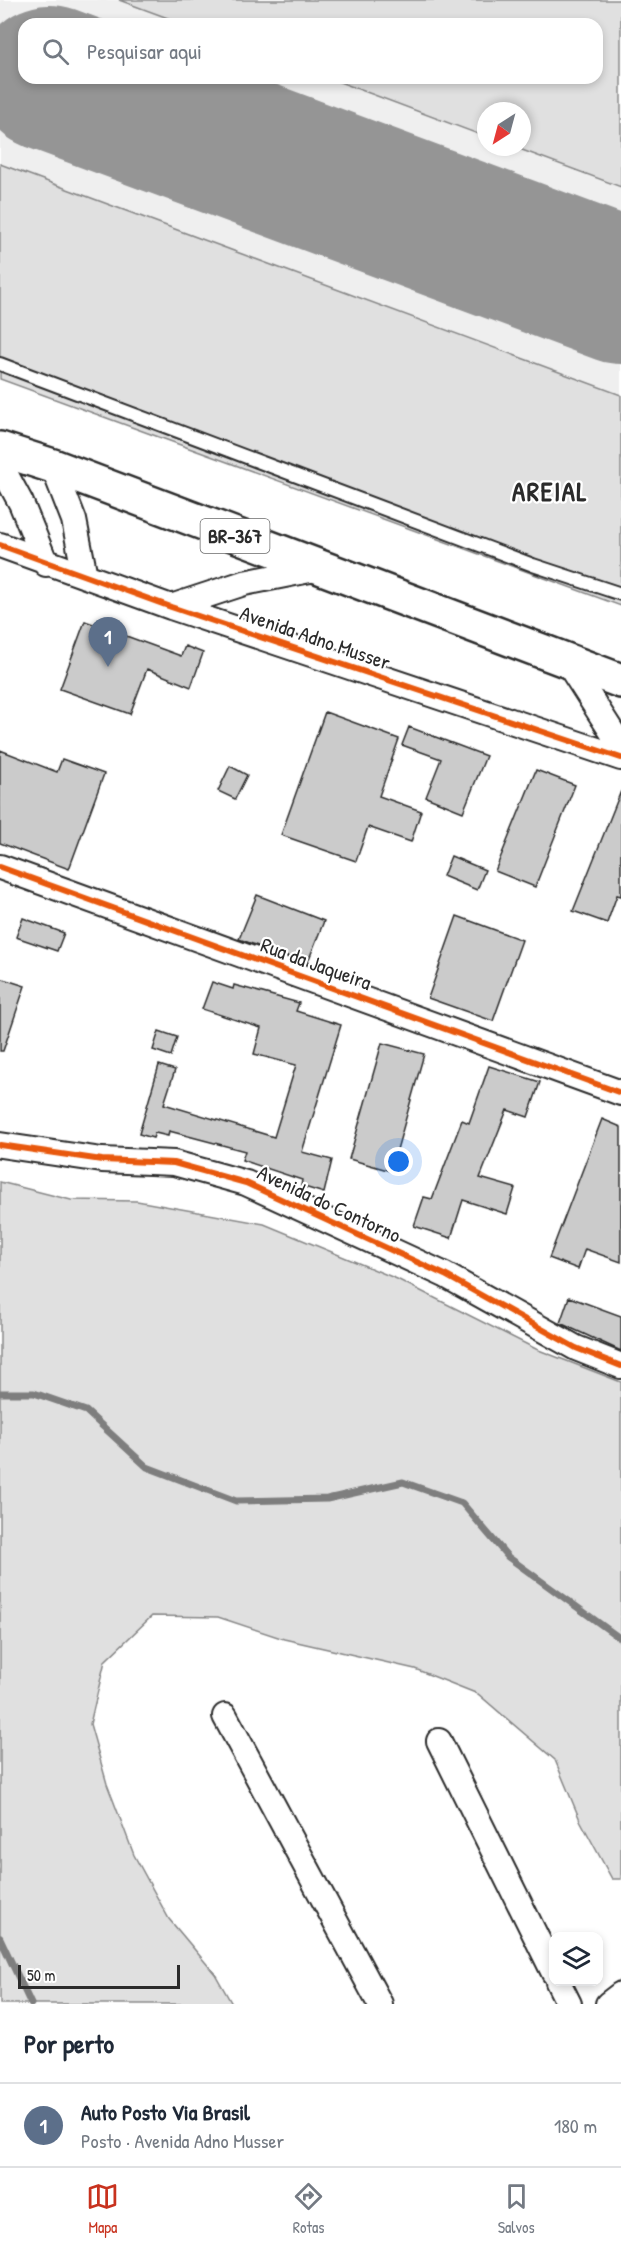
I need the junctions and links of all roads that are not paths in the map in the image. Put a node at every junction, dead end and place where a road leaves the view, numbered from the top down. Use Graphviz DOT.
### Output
graph roads {
  1 [pos="0,364"];
  2 [pos="0,449"];
  3 [pos="0,464"];
  4 [pos="53,466"];
  5 [pos="0,545"];
  6 [pos="46,564"];
  7 [pos="320,568"];
  8 [pos="85,576"];
  9 [pos="621,594"];
  10 [pos="171,607"];
  11 [pos="566,660"];
  12 [pos="621,681"];
  13 [pos="621,746"];
  14 [pos="621,758"];
  15 [pos="1,871"];
  16 [pos="621,1094"];
  17 [pos="0,1145"];
  18 [pos="621,1366"];
  19 [pos="225,1716"];
  20 [pos="439,1741"];
  21 [pos="549,1963"];
  22 [pos="560,1986"];
  23 [pos="621,1994"];
  24 [pos="380,2004"];
  25 [pos="569,2004"];
  26 [pos="608,2004"];
  1 -- 9 [label="lane"];
  2 -- 4 [label="main road, BR-367"];
  3 -- 6 [label="street"];
  4 -- 7 [label="main road, BR-367"];
  4 -- 8 [label="street"];
  5 -- 6 [label="street, Avenida Adno Musser"];
  6 -- 8 [label="street, Avenida Adno Musser"];
  7 -- 10 [label="street"];
  7 -- 11 [label="main road, BR-367"];
  8 -- 10 [label="street, Avenida Adno Musser"];
  10 -- 14 [label="street, Avenida Adno Musser"];
  11 -- 12 [label="main road, BR-367"];
  11 -- 13 [label="street"];
  15 -- 16 [label="street, Rua da Jaqueira"];
  17 -- 18 [label="street, Avenida do Contorno"];
  19 -- 24 [label="street"];
  20 -- 21 [label="street"];
  22 -- 25 [label="street"];
  23 -- 26 [label="street"];
}
